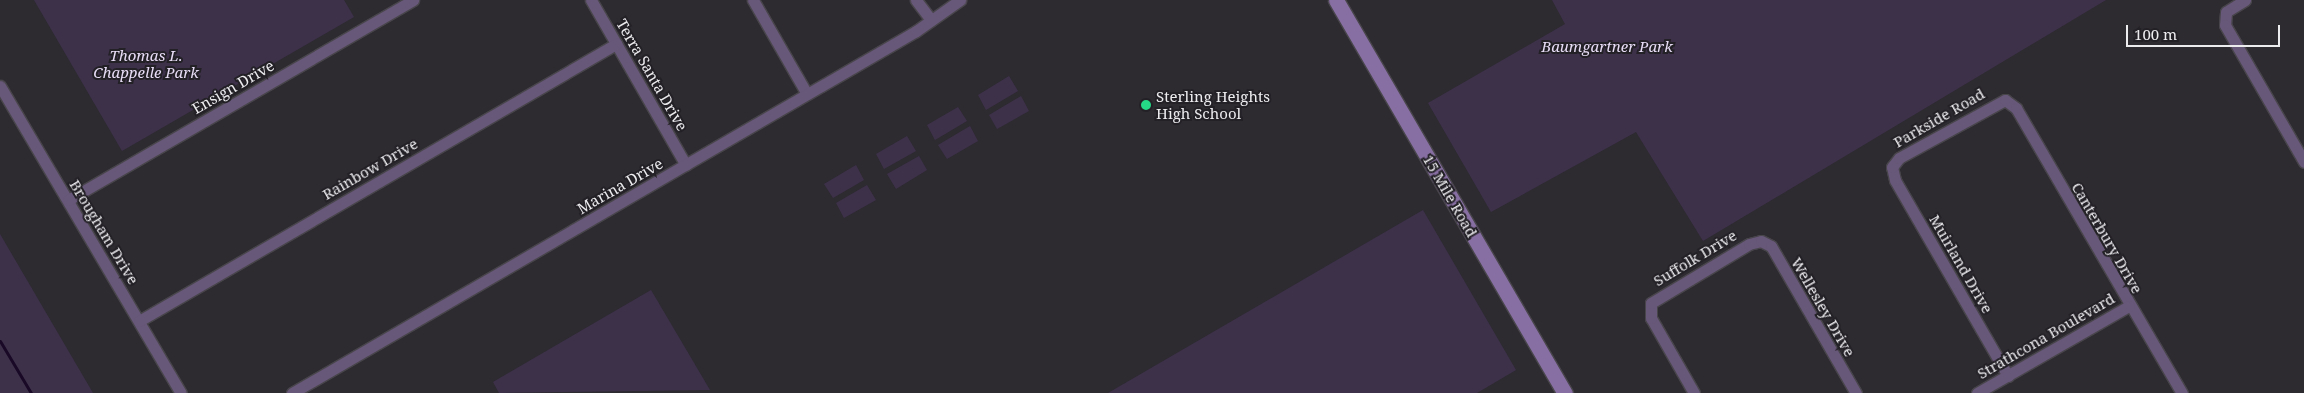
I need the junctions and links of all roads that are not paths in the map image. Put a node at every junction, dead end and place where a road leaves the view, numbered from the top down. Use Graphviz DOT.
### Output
graph roads {
  1 [pos="413,0"];
  2 [pos="591,0"];
  3 [pos="752,0"];
  4 [pos="916,0"];
  5 [pos="960,0"];
  6 [pos="1336,0"];
  7 [pos="2245,0"];
  8 [pos="930,20"];
  9 [pos="616,44"];
  10 [pos="0,86"];
  11 [pos="808,94"];
  12 [pos="2005,100"];
  13 [pos="2304,162"];
  14 [pos="686,165"];
  15 [pos="1892,167"];
  16 [pos="68,200"];
  17 [pos="1760,240"];
  18 [pos="2129,306"];
  19 [pos="139,320"];
  20 [pos="2008,376"];
  21 [pos="181,393"];
  22 [pos="292,393"];
  23 [pos="1564,393"];
  24 [pos="1694,393"];
  25 [pos="1856,393"];
  26 [pos="1977,393"];
  27 [pos="2182,393"];
  1 -- 16 [label="street, Ensign Drive"];
  2 -- 9 [label="street, Terra Santa Drive"];
  3 -- 11 [label="street"];
  4 -- 8 [label="street"];
  5 -- 8 [label="street, Marina Drive"];
  6 -- 23 [label="main road, 15 Mile Road"];
  7 -- 13 [label="street"];
  8 -- 11 [label="street, Marina Drive"];
  9 -- 14 [label="street, Terra Santa Drive"];
  9 -- 19 [label="street, Rainbow Drive"];
  10 -- 16 [label="street, Brougham Drive"];
  11 -- 14 [label="street, Marina Drive"];
  12 -- 15 [label="street, Parkside Road"];
  12 -- 18 [label="street, Canterbury Drive"];
  14 -- 22 [label="street, Marina Drive"];
  15 -- 20 [label="street, Muirland Drive"];
  16 -- 19 [label="street, Brougham Drive"];
  17 -- 24 [label="street, Suffolk Drive"];
  17 -- 25 [label="street, Wellesley Drive"];
  18 -- 20 [label="street, Strathcona Boulevard"];
  18 -- 27 [label="street, Canterbury Drive"];
  19 -- 21 [label="street, Brougham Drive"];
  20 -- 26 [label="street, Strathcona Boulevard"];
}
